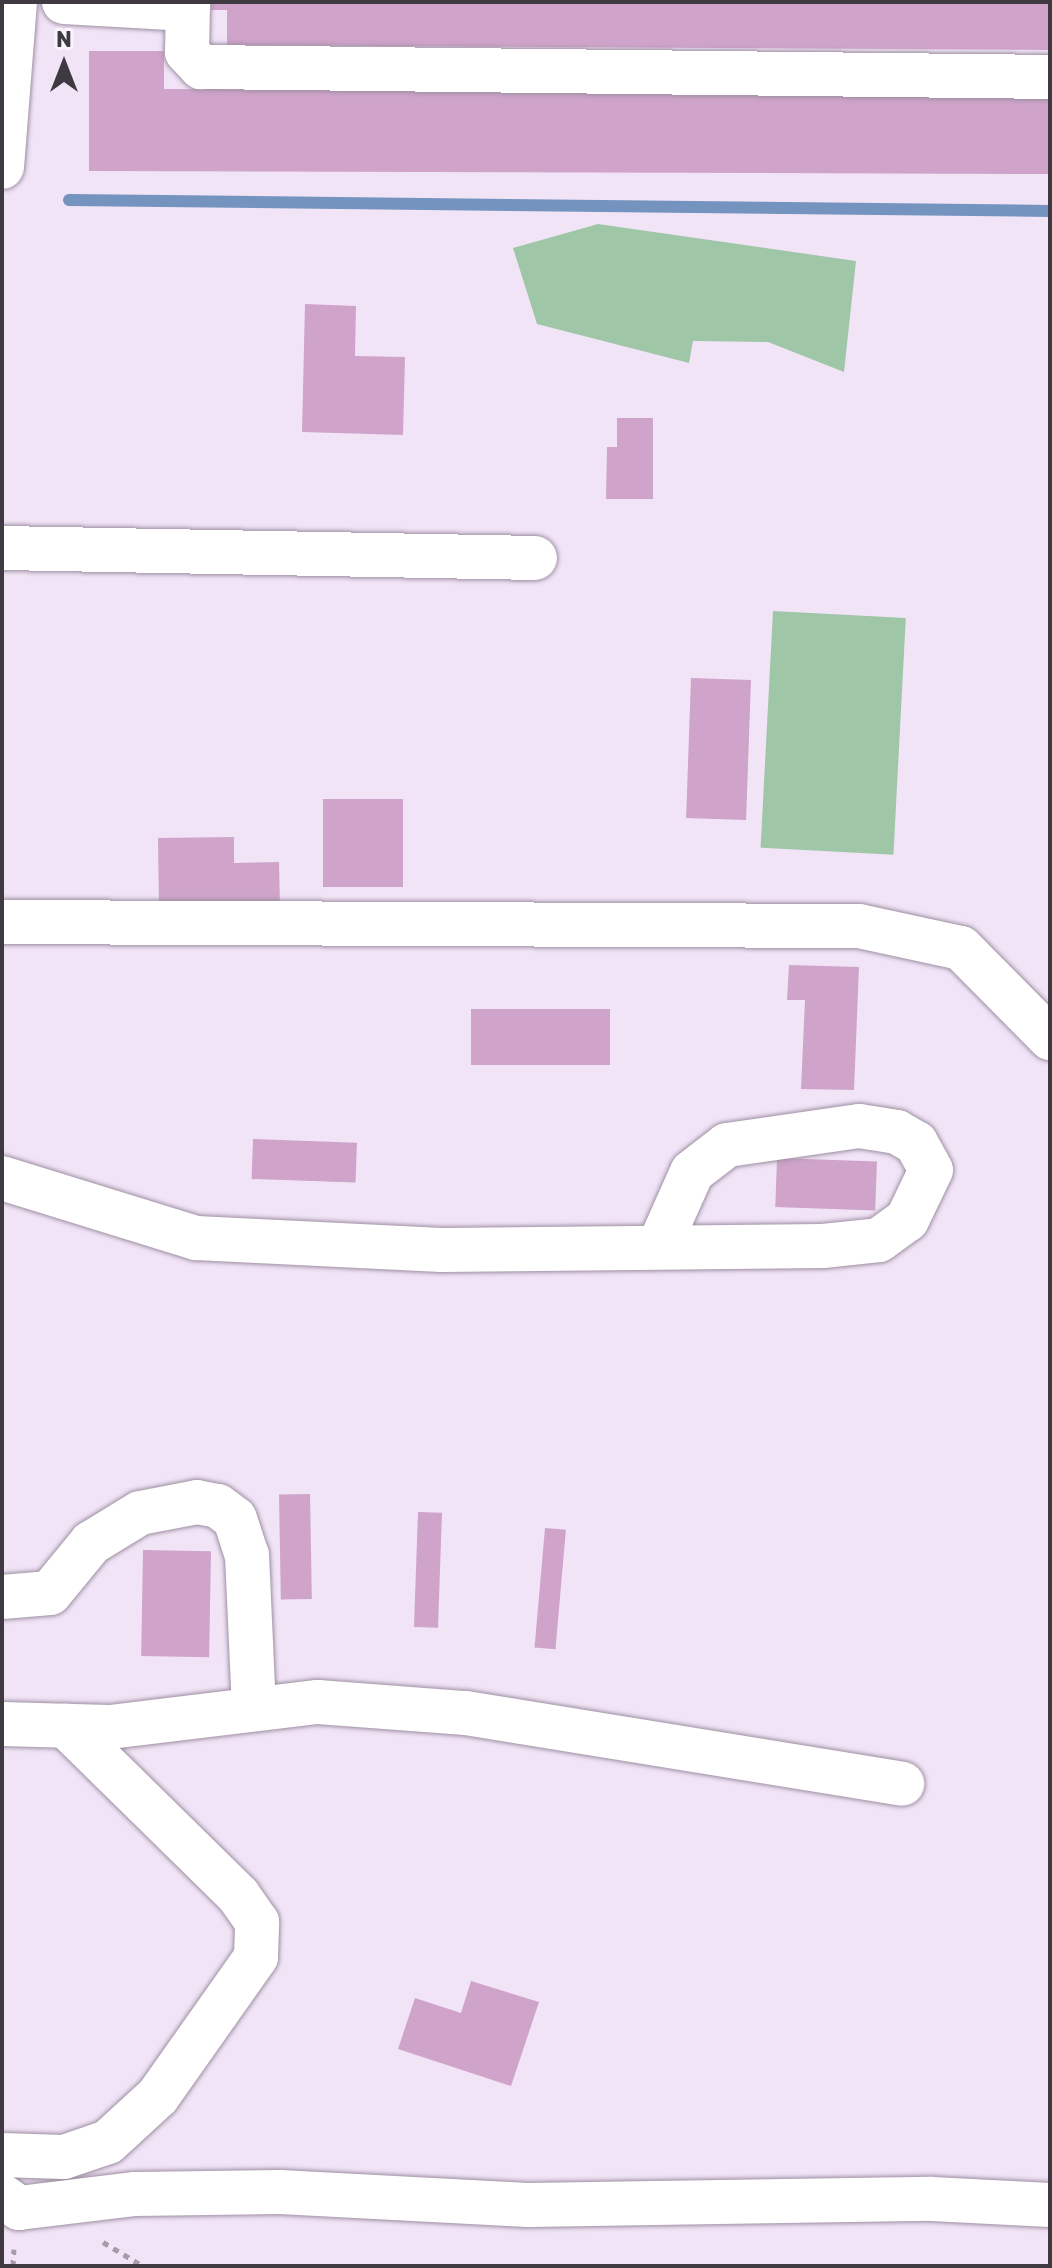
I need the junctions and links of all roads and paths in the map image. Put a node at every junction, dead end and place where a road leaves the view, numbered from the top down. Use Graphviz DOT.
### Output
graph roads {
  1 [pos="15,2"];
  2 [pos="64,2"];
  3 [pos="188,5"];
  4 [pos="1050,77"];
  5 [pos="2,167"];
  6 [pos="2,548"];
  7 [pos="535,558"];
  8 [pos="2,922"];
  9 [pos="1050,1038"];
  10 [pos="2,1178"];
  11 [pos="659,1246"];
  12 [pos="2,1597"];
  13 [pos="254,1707"];
  14 [pos="2,1724"];
  15 [pos="66,1726"];
  16 [pos="902,1784"];
  17 [pos="2,2155"];
  18 [pos="2,2196"];
  19 [pos="1050,2205"];
  1 -- 5 [label="street"];
  2 -- 3 [label="street"];
  3 -- 4 [label="street"];
  6 -- 7 [label="street"];
  8 -- 9 [label="street"];
  10 -- 11 [label="street"];
  11 -- 11 [label="street"];
  12 -- 13 [label="street"];
  13 -- 15 [label="street"];
  13 -- 16 [label="street"];
  14 -- 15 [label="street"];
  15 -- 17 [label="street"];
  18 -- 19 [label="street"];
}
